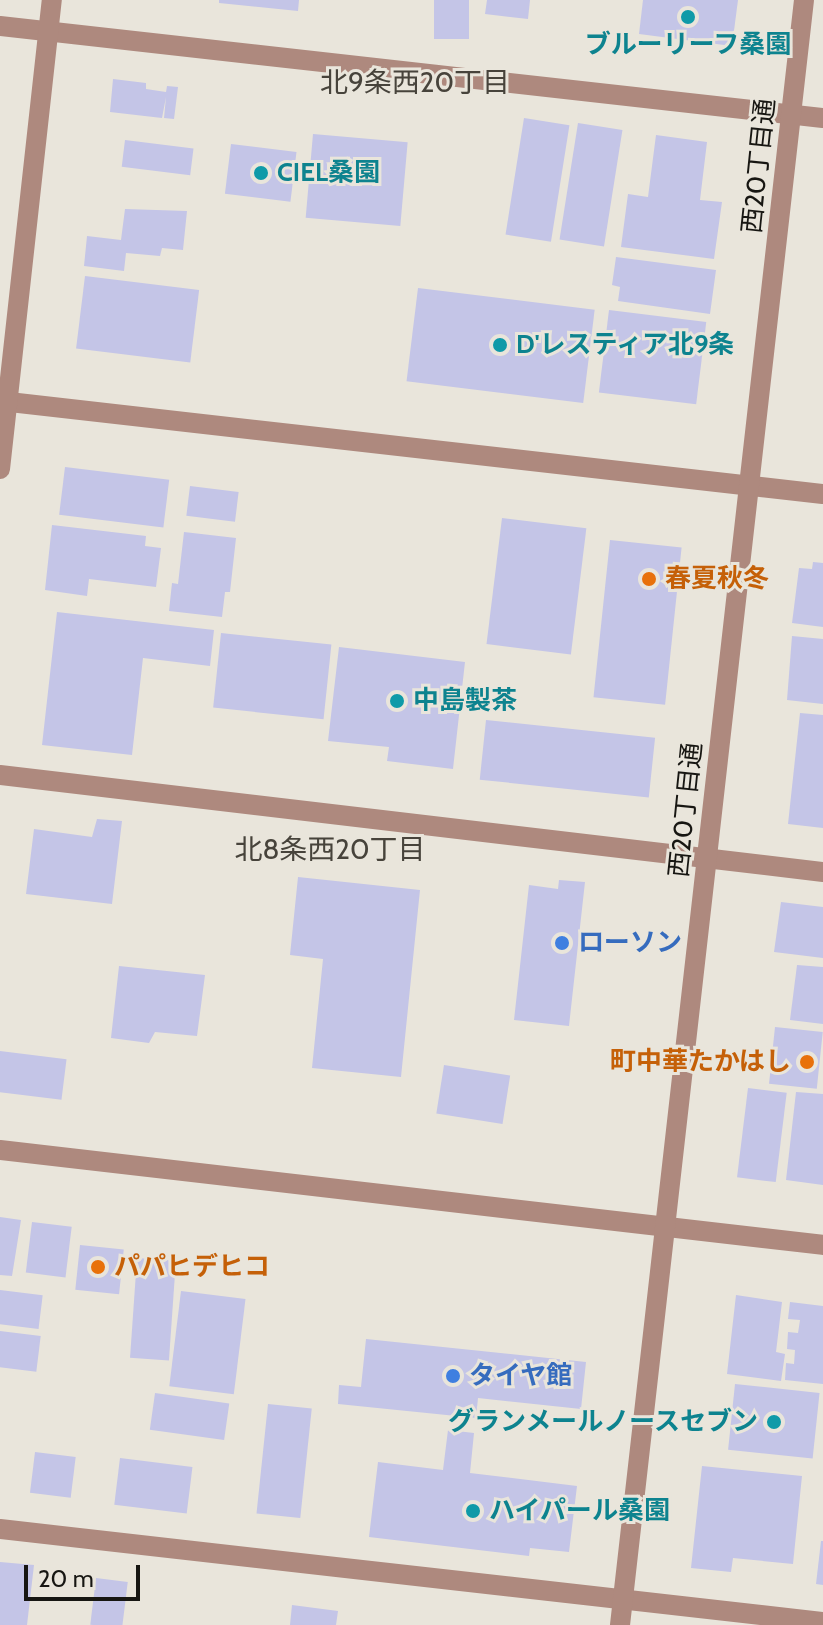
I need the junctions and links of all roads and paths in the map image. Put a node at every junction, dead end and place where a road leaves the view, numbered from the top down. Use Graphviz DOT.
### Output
graph roads {
  1 [pos="52,0"];
  2 [pos="804,0"];
  3 [pos="0,26"];
  4 [pos="49,31"];
  5 [pos="791,115"];
  6 [pos="823,118"];
  7 [pos="4,401"];
  8 [pos="0,469"];
  9 [pos="749,486"];
  10 [pos="823,494"];
  11 [pos="0,775"];
  12 [pos="707,859"];
  13 [pos="823,872"];
  14 [pos="0,1150"];
  15 [pos="666,1227"];
  16 [pos="823,1245"];
  17 [pos="0,1529"];
  18 [pos="623,1599"];
  19 [pos="823,1622"];
  20 [pos="620,1625"];
  1 -- 4 [label="street"];
  2 -- 5 [label="street, 西20丁目通"];
  3 -- 4 [label="street"];
  4 -- 5 [label="street"];
  4 -- 7 [label="street"];
  5 -- 6 [label="street"];
  5 -- 9 [label="street, 西20丁目通"];
  7 -- 8 [label="street"];
  7 -- 9 [label="street"];
  9 -- 10 [label="street"];
  9 -- 12 [label="street, 西20丁目通"];
  11 -- 12 [label="street"];
  12 -- 13 [label="street"];
  12 -- 15 [label="street, 西20丁目通"];
  14 -- 15 [label="street"];
  15 -- 16 [label="street"];
  15 -- 18 [label="street, 西20丁目通"];
  17 -- 18 [label="street"];
  18 -- 19 [label="street"];
  18 -- 20 [label="street, 西20丁目通"];
}
